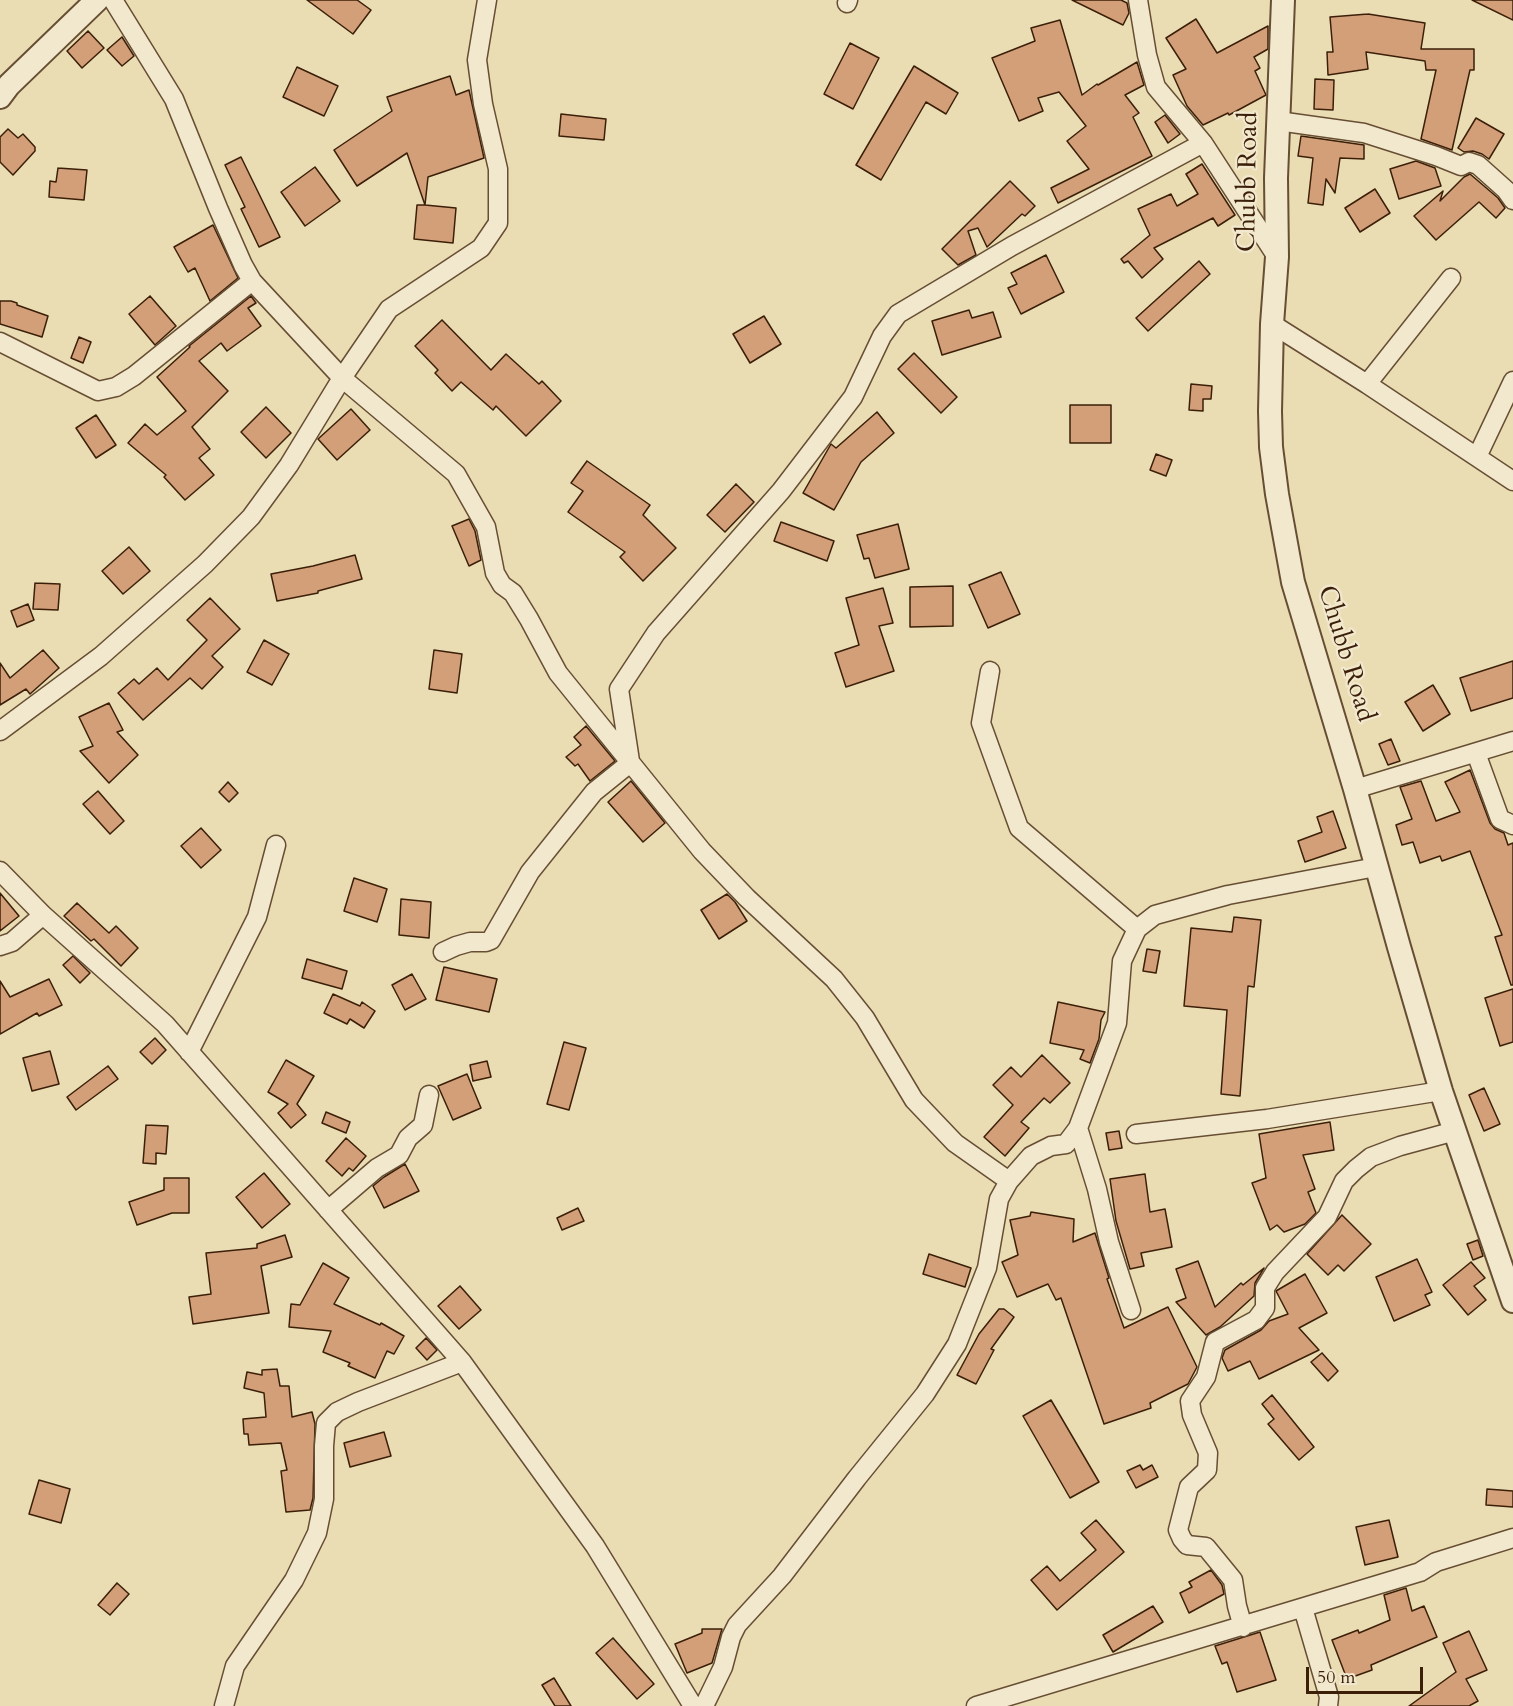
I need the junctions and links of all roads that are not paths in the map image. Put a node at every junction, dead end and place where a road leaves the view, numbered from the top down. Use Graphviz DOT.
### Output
graph roads {
  1 [pos="97,0"];
  2 [pos="113,0"];
  3 [pos="487,0"];
  4 [pos="1138,0"];
  5 [pos="1283,0"];
  6 [pos="3,88"];
  7 [pos="1278,121"];
  8 [pos="1203,143"];
  9 [pos="1513,200"];
  10 [pos="1277,257"];
  11 [pos="1451,278"];
  12 [pos="252,281"];
  13 [pos="1272,324"];
  14 [pos="0,342"];
  15 [pos="342,378"];
  16 [pos="1513,381"];
  17 [pos="1367,384"];
  18 [pos="1477,457"];
  19 [pos="1513,481"];
  20 [pos="990,671"];
  21 [pos="0,731"];
  22 [pos="1513,741"];
  23 [pos="1476,753"];
  24 [pos="630,763"];
  25 [pos="1355,789"];
  26 [pos="1513,825"];
  27 [pos="276,844"];
  28 [pos="1376,867"];
  29 [pos="0,871"];
  30 [pos="43,915"];
  31 [pos="1137,930"];
  32 [pos="0,946"];
  33 [pos="443,952"];
  34 [pos="189,1052"];
  35 [pos="1441,1091"];
  36 [pos="429,1095"];
  37 [pos="1078,1128"];
  38 [pos="1455,1131"];
  39 [pos="1136,1134"];
  40 [pos="1009,1181"];
  41 [pos="328,1210"];
  42 [pos="1510,1288"];
  43 [pos="1131,1310"];
  44 [pos="462,1362"];
  45 [pos="1513,1538"];
  46 [pos="1303,1608"];
  47 [pos="1243,1627"];
  48 [pos="224,1706"];
  49 [pos="693,1706"];
  50 [pos="704,1706"];
  51 [pos="976,1706"];
  52 [pos="1328,1706"];
  1 -- 6 [label="street"];
  2 -- 12 [label="street"];
  3 -- 15 [label="street"];
  4 -- 8 [label="street"];
  5 -- 7 [label="street, Chubb Road"];
  7 -- 9 [label="street"];
  7 -- 10 [label="street, Chubb Road"];
  8 -- 10 [label="street"];
  8 -- 24 [label="street"];
  10 -- 13 [label="street, Chubb Road"];
  11 -- 17 [label="street"];
  12 -- 14 [label="street"];
  12 -- 15 [label="street"];
  13 -- 17 [label="street"];
  13 -- 25 [label="street, Chubb Road"];
  15 -- 21 [label="street"];
  15 -- 24 [label="street"];
  16 -- 18 [label="street"];
  17 -- 18 [label="street"];
  18 -- 19 [label="street"];
  20 -- 31 [label="street"];
  22 -- 23 [label="street"];
  23 -- 25 [label="street"];
  23 -- 26 [label="street"];
  24 -- 33 [label="street"];
  24 -- 40 [label="street"];
  25 -- 28 [label="street, Chubb Road"];
  27 -- 34 [label="street"];
  28 -- 31 [label="street"];
  28 -- 35 [label="street, Chubb Road"];
  29 -- 30 [label="street"];
  30 -- 32 [label="street"];
  30 -- 34 [label="street"];
  31 -- 37 [label="street"];
  34 -- 41 [label="street"];
  35 -- 38 [label="street, Chubb Road"];
  35 -- 39 [label="street"];
  36 -- 41 [label="street"];
  37 -- 40 [label="street"];
  37 -- 43 [label="street"];
  38 -- 42 [label="street, Chubb Road"];
  38 -- 47 [label="street"];
  40 -- 50 [label="street"];
  41 -- 44 [label="street"];
  44 -- 48 [label="street"];
  44 -- 49 [label="street"];
  45 -- 46 [label="street"];
  46 -- 47 [label="street"];
  46 -- 52 [label="street"];
  47 -- 51 [label="street"];
}
